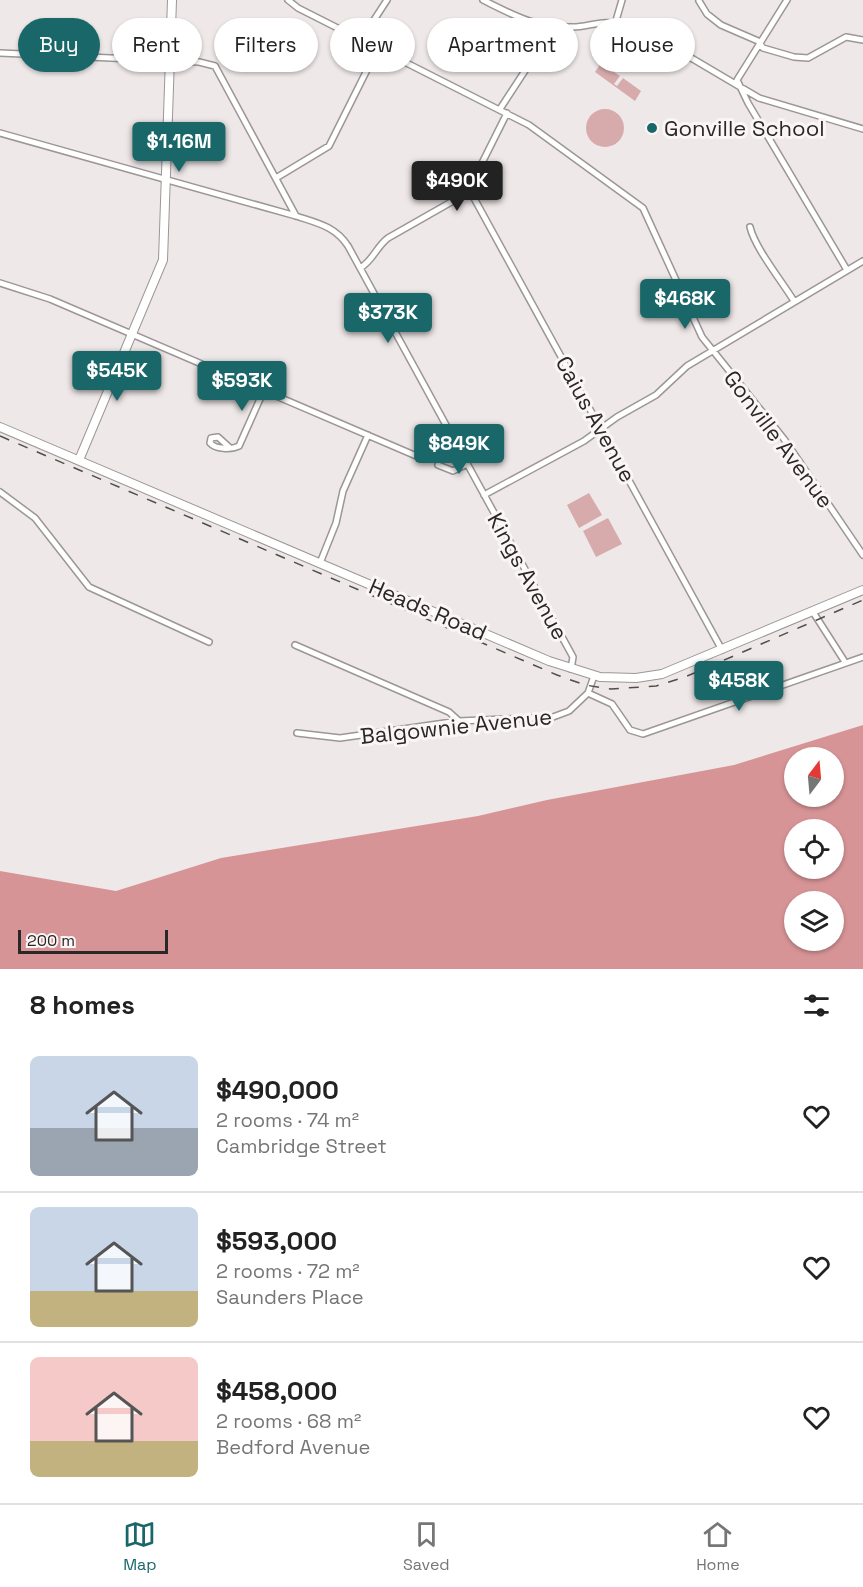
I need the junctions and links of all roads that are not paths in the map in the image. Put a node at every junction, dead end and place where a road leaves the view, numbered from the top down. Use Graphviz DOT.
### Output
graph roads {
  1 [pos="172,0"];
  2 [pos="288,0"];
  3 [pos="387,0"];
  4 [pos="483,0"];
  5 [pos="622,0"];
  6 [pos="787,0"];
  7 [pos="699,1"];
  8 [pos="171,18"];
  9 [pos="375,18"];
  10 [pos="520,18"];
  11 [pos="617,18"];
  12 [pos="330,24"];
  13 [pos="863,40"];
  14 [pos="760,44"];
  15 [pos="0,53"];
  16 [pos="112,58"];
  17 [pos="695,60"];
  18 [pos="202,63"];
  19 [pos="415,66"];
  20 [pos="170,72"];
  21 [pos="366,72"];
  22 [pos="524,72"];
  23 [pos="739,87"];
  24 [pos="500,109"];
  25 [pos="507,113"];
  26 [pos="863,129"];
  27 [pos="0,133"];
  28 [pos="276,178"];
  29 [pos="166,180"];
  30 [pos="470,189"];
  31 [pos="296,216"];
  32 [pos="750,227"];
  33 [pos="863,261"];
  34 [pos="360,268"];
  35 [pos="847,270"];
  36 [pos="0,283"];
  37 [pos="794,301"];
  38 [pos="132,334"];
  39 [pos="711,350"];
  40 [pos="264,390"];
  41 [pos="0,426"];
  42 [pos="602,430"];
  43 [pos="368,435"];
  44 [pos="456,444"];
  45 [pos="230,448"];
  46 [pos="79,460"];
  47 [pos="467,464"];
  48 [pos="438,465"];
  49 [pos="0,492"];
  50 [pos="484,495"];
  51 [pos="863,555"];
  52 [pos="320,563"];
  53 [pos="863,590"];
  54 [pos="813,612"];
  55 [pos="209,642"];
  56 [pos="295,645"];
  57 [pos="722,650"];
  58 [pos="863,657"];
  59 [pos="845,662"];
  60 [pos="571,670"];
  61 [pos="594,676"];
  62 [pos="588,693"];
  63 [pos="459,721"];
  64 [pos="297,733"];
  1 -- 8 [label="main road"];
  2 -- 12 [label="street, Gonville Avenue"];
  3 -- 9 [label="street"];
  4 -- 10 [label="street"];
  5 -- 11 [label="street"];
  6 -- 14 [label="street"];
  7 -- 14 [label="street"];
  13 -- 14 [label="street"];
  14 -- 23 [label="street"];
  15 -- 16 [label="street"];
  17 -- 23 [label="street"];
  18 -- 28 [label="street"];
  19 -- 24 [label="street, Gonville Avenue"];
  20 -- 29 [label="main road"];
  21 -- 28 [label="street"];
  22 -- 24 [label="street"];
  23 -- 26 [label="street"];
  23 -- 35 [label="street"];
  24 -- 25 [label="street, Gonville Avenue"];
  25 -- 30 [label="street"];
  25 -- 39 [label="street, Gonville Avenue"];
  27 -- 29 [label="street"];
  28 -- 31 [label="street"];
  29 -- 31 [label="street"];
  29 -- 38 [label="main road"];
  30 -- 34 [label="street"];
  30 -- 42 [label="street, Caius Avenue"];
  31 -- 34 [label="street, Kings Avenue"];
  32 -- 37 [label="street"];
  33 -- 35 [label="street"];
  34 -- 44 [label="street, Kings Avenue"];
  35 -- 37 [label="street"];
  36 -- 38 [label="street"];
  37 -- 39 [label="street"];
  38 -- 40 [label="street"];
  38 -- 46 [label="main road"];
  39 -- 42 [label="street"];
  39 -- 51 [label="street, Gonville Avenue"];
  40 -- 43 [label="street"];
  40 -- 45 [label="street"];
  41 -- 46 [label="main road, Heads Road"];
  42 -- 50 [label="street"];
  42 -- 57 [label="street, Caius Avenue"];
  43 -- 44 [label="street"];
  43 -- 52 [label="street"];
  44 -- 47 [label="street, Kings Avenue"];
  46 -- 52 [label="main road, Heads Road"];
  47 -- 48 [label="street"];
  47 -- 50 [label="street, Kings Avenue"];
  49 -- 55 [label="street"];
  50 -- 60 [label="street, Kings Avenue"];
  52 -- 60 [label="main road, Heads Road"];
  53 -- 54 [label="main road, Heads Road"];
  54 -- 57 [label="main road, Heads Road"];
  54 -- 59 [label="street"];
  56 -- 63 [label="street"];
  57 -- 61 [label="main road, Heads Road"];
  58 -- 59 [label="street"];
  59 -- 62 [label="street"];
  60 -- 61 [label="main road, Heads Road"];
  61 -- 62 [label="street, Balgownie Avenue"];
  62 -- 63 [label="street, Balgownie Avenue"];
  63 -- 64 [label="street, Balgownie Avenue"];
}
